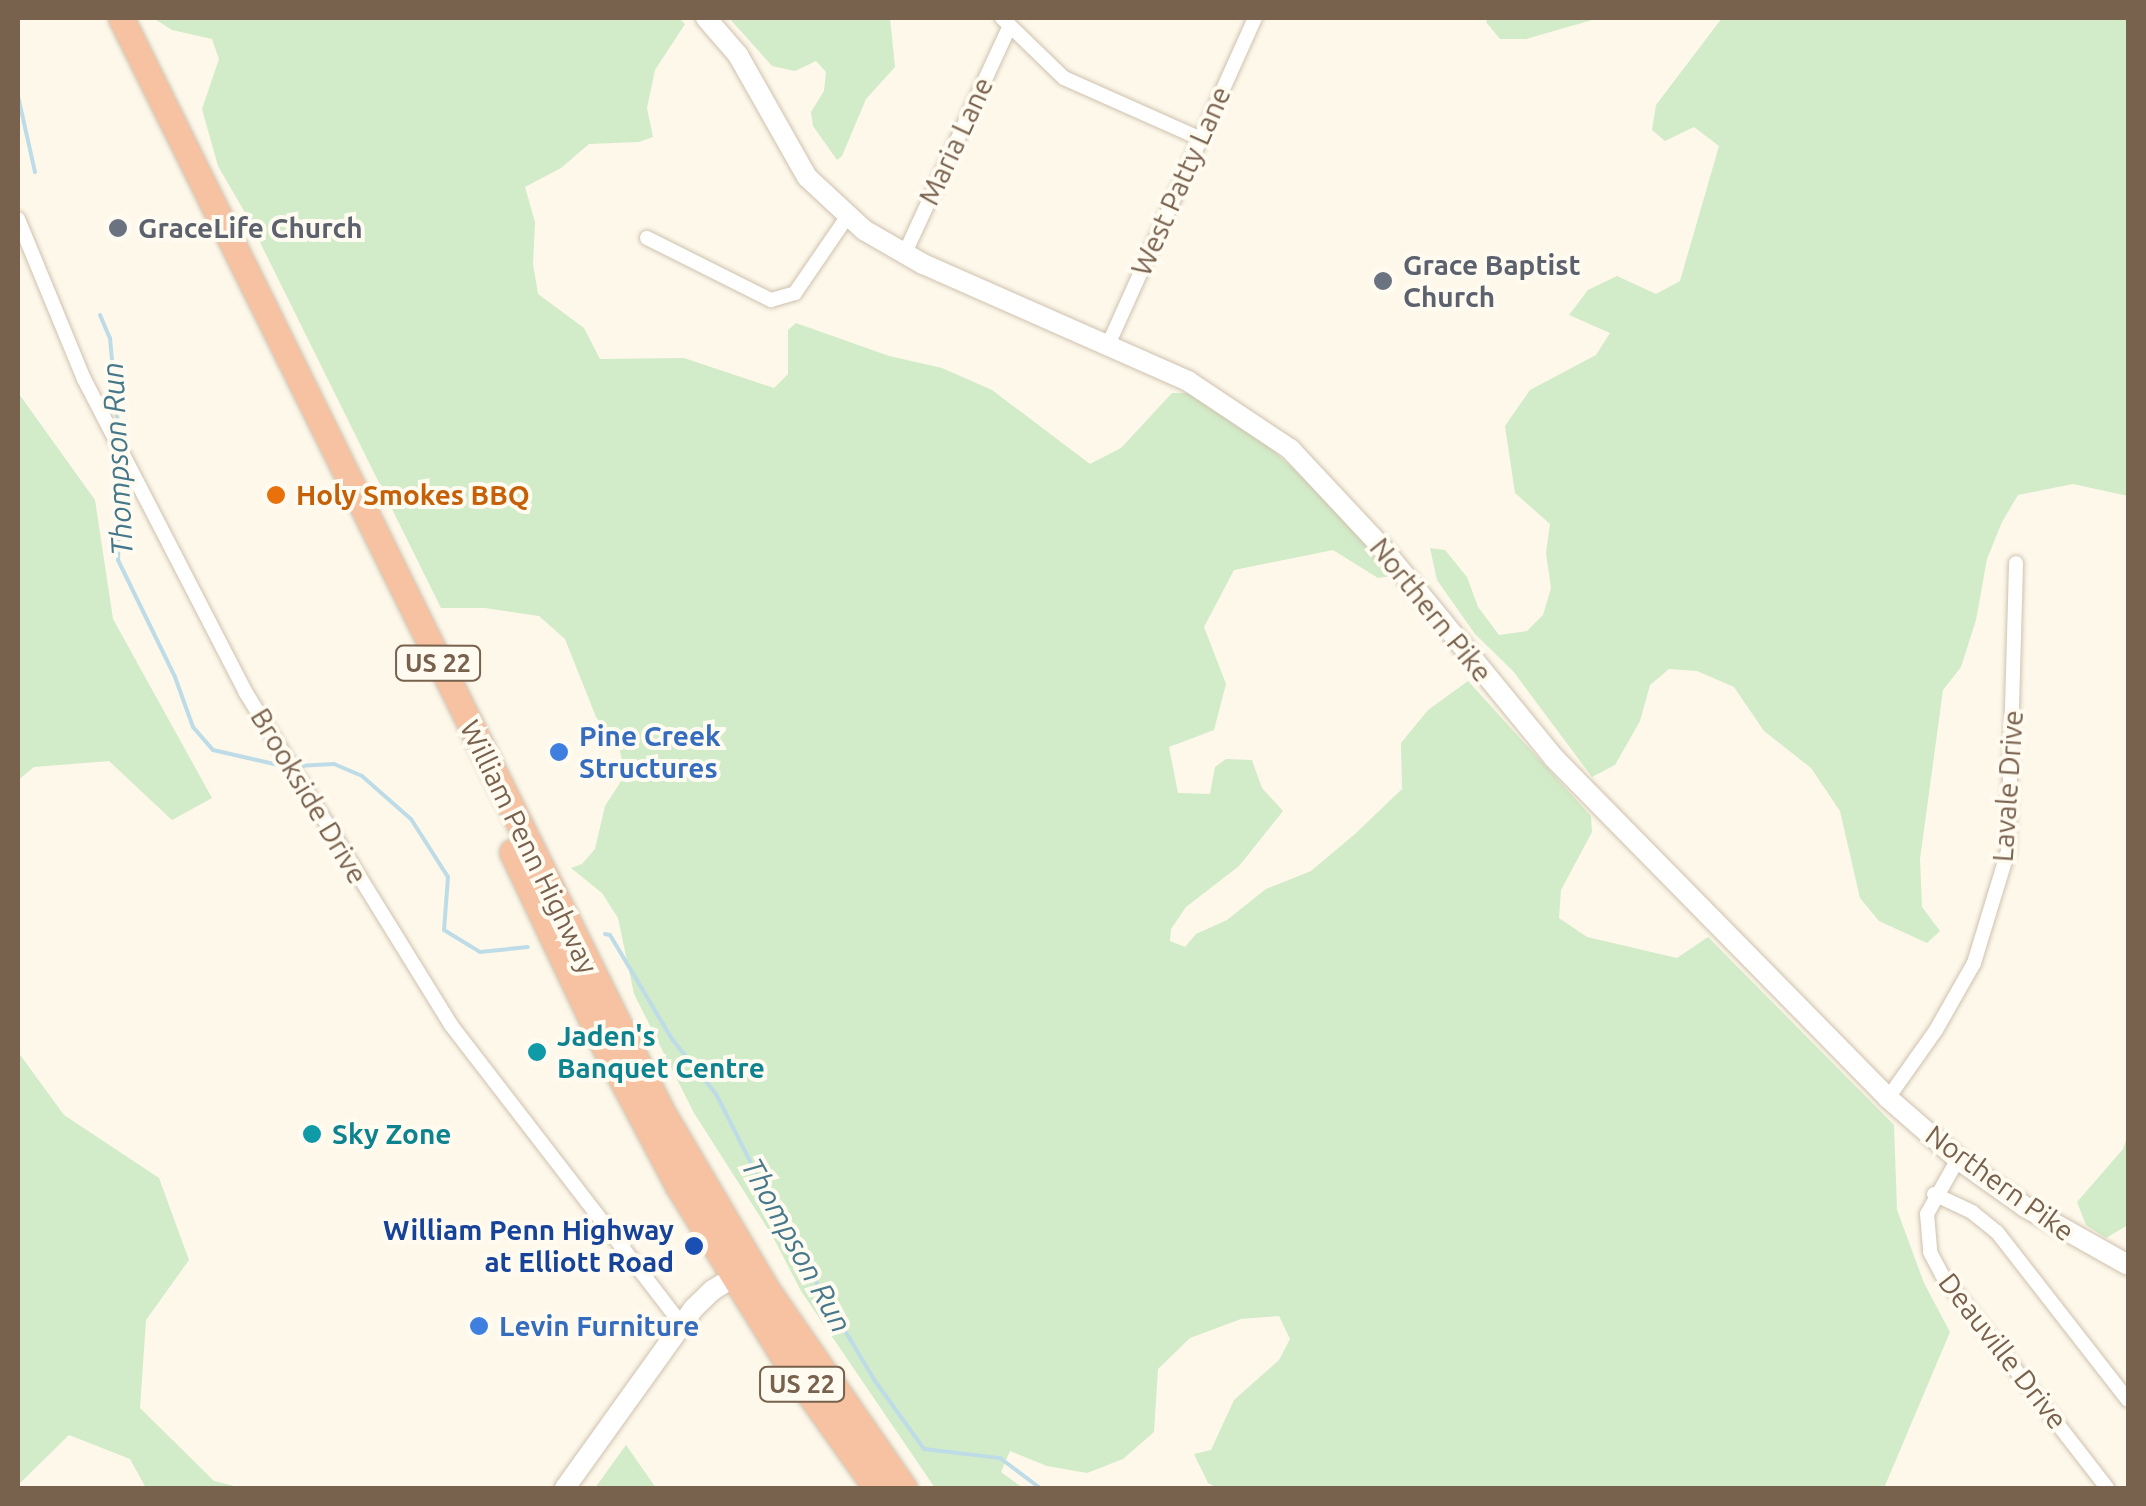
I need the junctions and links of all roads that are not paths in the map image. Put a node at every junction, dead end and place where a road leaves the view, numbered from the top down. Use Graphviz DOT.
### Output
graph roads {
  1 [pos="102,18"];
  2 [pos="121,18"];
  3 [pos="706,18"];
  4 [pos="1256,18"];
  5 [pos="1005,22"];
  6 [pos="1200,138"];
  7 [pos="847,217"];
  8 [pos="18,219"];
  9 [pos="647,238"];
  10 [pos="904,254"];
  11 [pos="1108,346"];
  12 [pos="2016,563"];
  13 [pos="1888,1098"];
  14 [pos="1958,1159"];
  15 [pos="1934,1194"];
  16 [pos="2128,1265"];
  17 [pos="742,1271"];
  18 [pos="682,1325"];
  19 [pos="2128,1399"];
  20 [pos="2102,1487"];
  21 [pos="565,1488"];
  22 [pos="876,1488"];
  23 [pos="904,1488"];
  1 -- 17 [label="highway, William Penn Highway / US 22"];
  2 -- 17 [label="highway, William Penn Highway / US 22"];
  3 -- 7 [label="main road, Northern Pike"];
  4 -- 6 [label="street, West Patty Lane"];
  5 -- 6 [label="street"];
  5 -- 10 [label="street, Maria Lane"];
  6 -- 11 [label="street, West Patty Lane"];
  7 -- 9 [label="street"];
  7 -- 10 [label="main road, Northern Pike"];
  8 -- 18 [label="street, Brookside Drive"];
  10 -- 11 [label="main road, Northern Pike"];
  11 -- 13 [label="main road, Northern Pike"];
  12 -- 13 [label="street, Lavale Drive"];
  13 -- 14 [label="main road, Northern Pike"];
  14 -- 15 [label="street, Deauville Drive"];
  14 -- 16 [label="main road, Northern Pike"];
  15 -- 19 [label="street"];
  15 -- 20 [label="street, Deauville Drive"];
  17 -- 18 [label="main road"];
  17 -- 22 [label="highway, William Penn Highway / US 22"];
  17 -- 23 [label="highway, William Penn Highway / US 22"];
  18 -- 21 [label="main road"];
}
